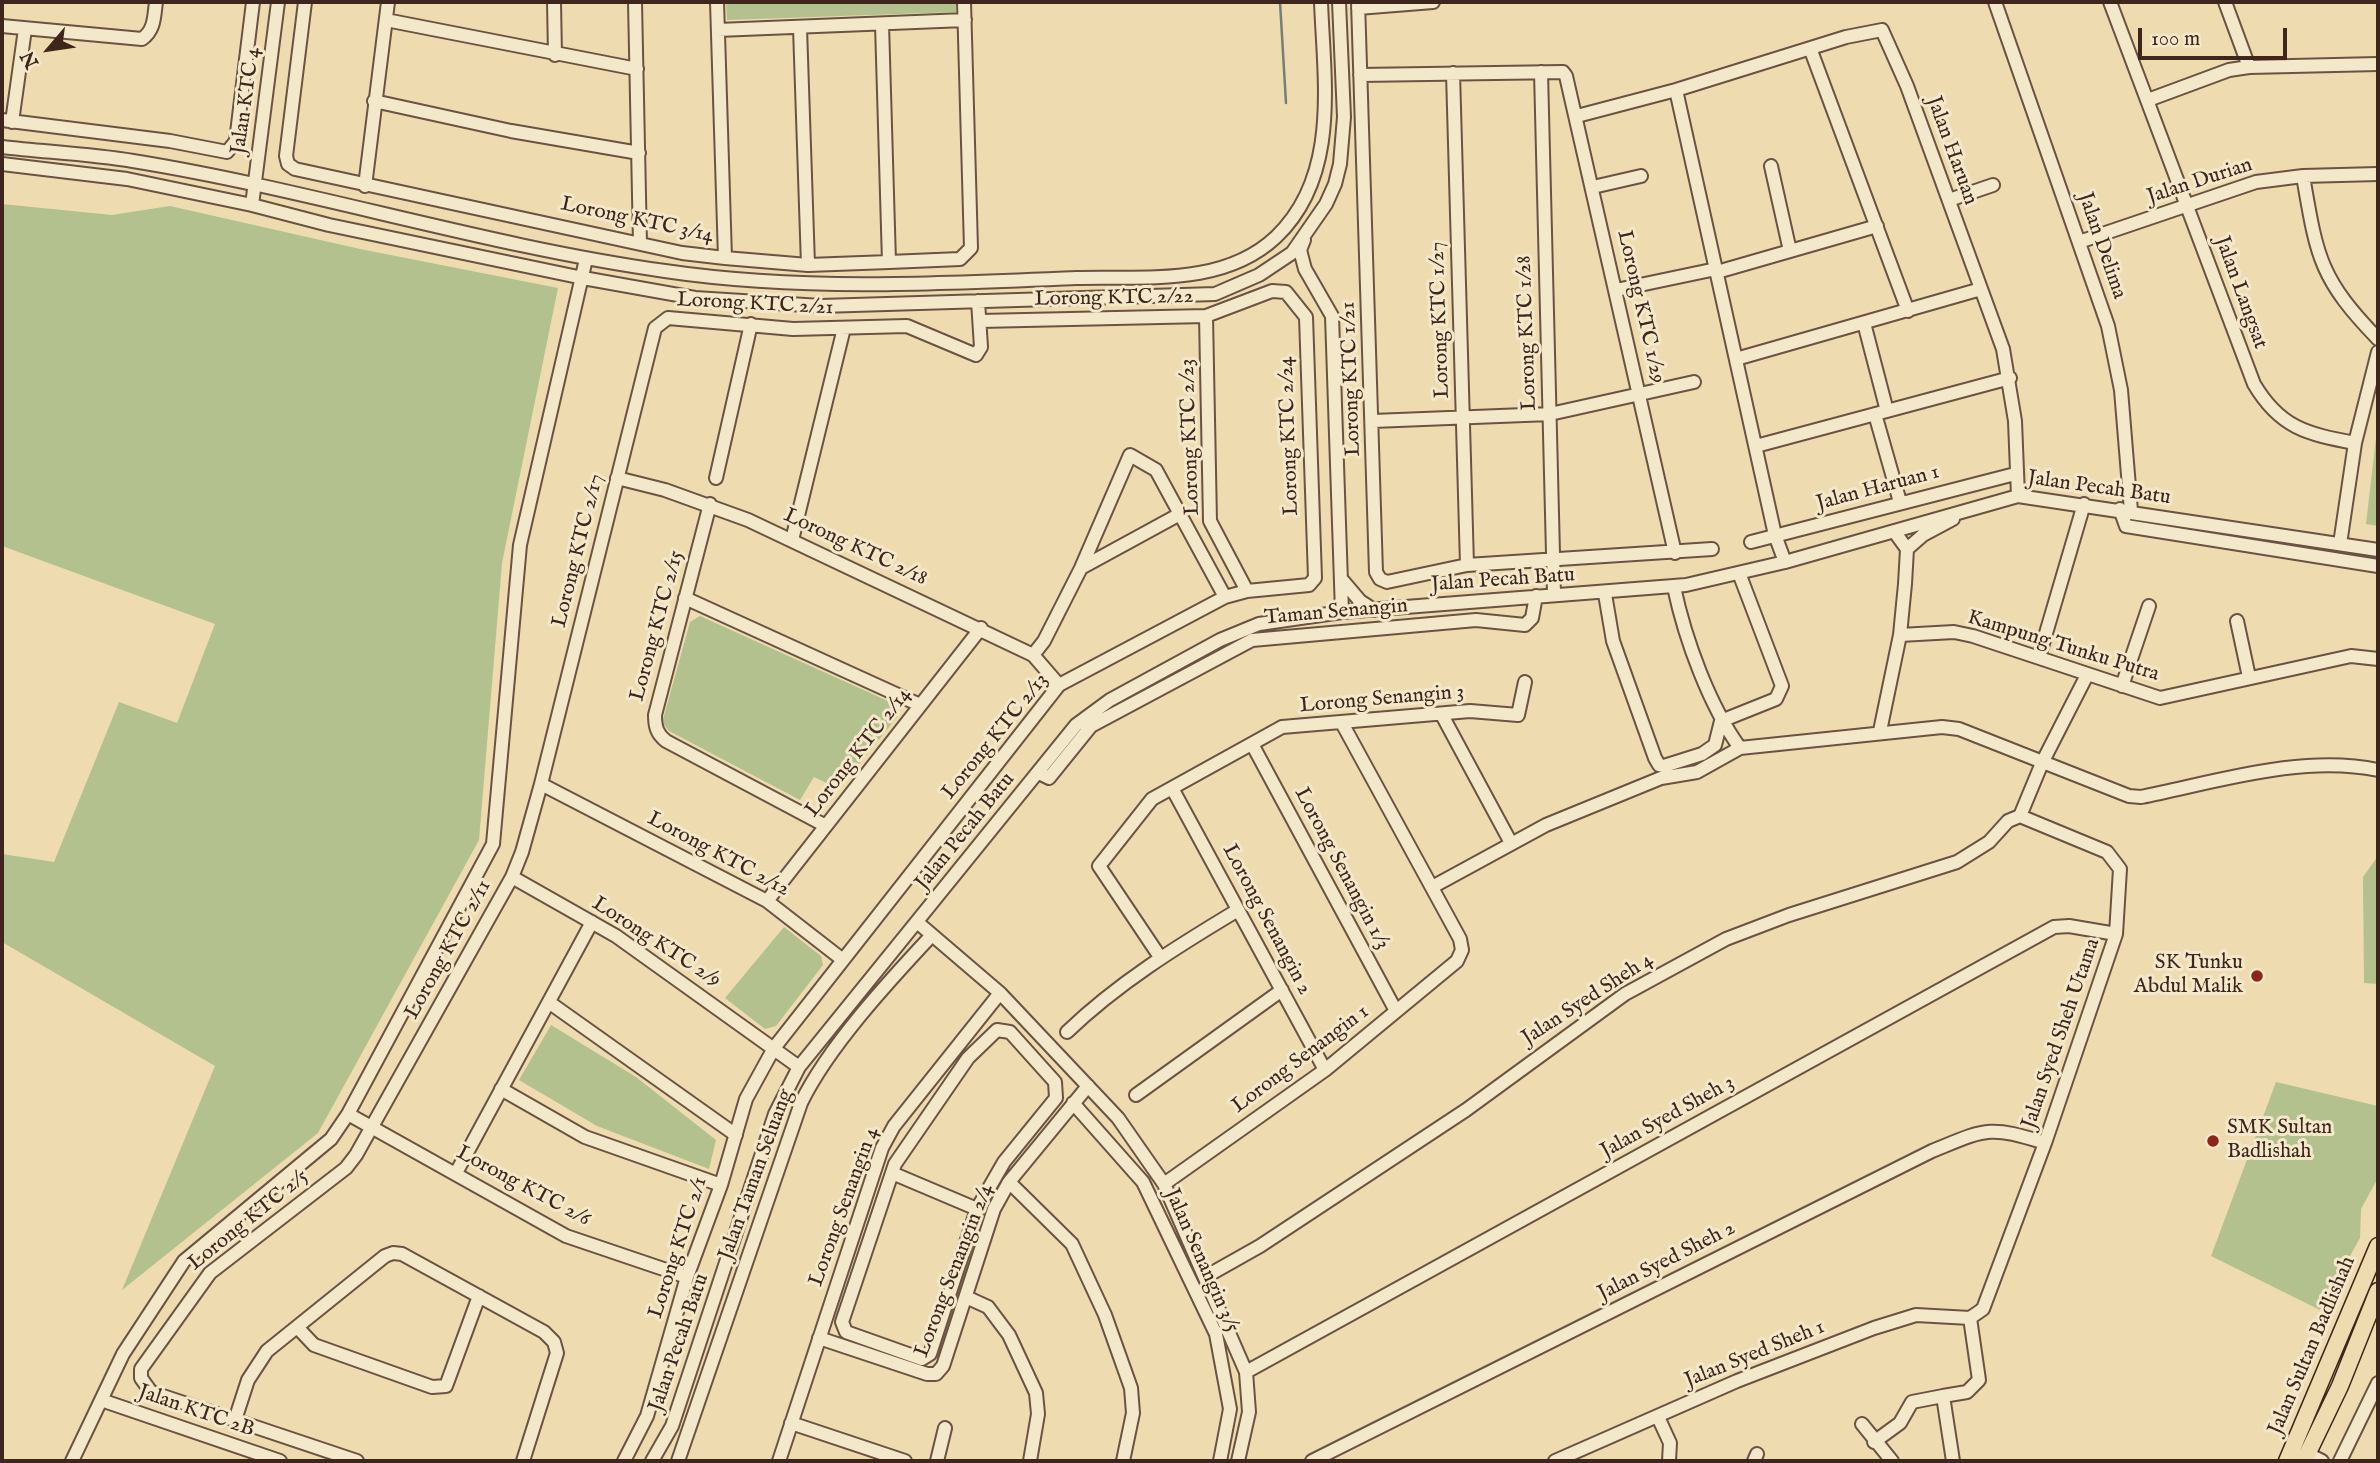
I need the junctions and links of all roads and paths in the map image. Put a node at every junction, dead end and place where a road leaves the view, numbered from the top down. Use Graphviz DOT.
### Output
graph roads {
  1 [pos="156,2"];
  2 [pos="253,2"];
  3 [pos="278,2"];
  4 [pos="305,2"];
  5 [pos="388,2"];
  6 [pos="554,2"];
  7 [pos="635,2"];
  8 [pos="717,2"];
  9 [pos="964,2"];
  10 [pos="1321,2"];
  11 [pos="1339,2"];
  12 [pos="1433,2"];
  13 [pos="1995,2"];
  14 [pos="2110,2"];
  15 [pos="2225,2"];
  16 [pos="1358,5"];
  17 [pos="386,20"];
  18 [pos="965,20"];
  19 [pos="883,24"];
  20 [pos="2,26"];
  21 [pos="800,28"];
  22 [pos="25,29"];
  23 [pos="718,30"];
  24 [pos="1810,48"];
  25 [pos="555,55"];
  26 [pos="2378,64"];
  27 [pos="2249,67"];
  28 [pos="637,69"];
  29 [pos="1541,72"];
  30 [pos="1453,73"];
  31 [pos="1360,75"];
  32 [pos="1676,90"];
  33 [pos="2148,100"];
  34 [pos="374,102"];
  35 [pos="1577,116"];
  36 [pos="11,119"];
  37 [pos="2,147"];
  38 [pos="639,153"];
  39 [pos="2,164"];
  40 [pos="1771,166"];
  41 [pos="2378,174"];
  42 [pos="1641,176"];
  43 [pos="2303,176"];
  44 [pos="1993,185"];
  45 [pos="255,186"];
  46 [pos="365,186"];
  47 [pos="1593,187"];
  48 [pos="1949,200"];
  49 [pos="252,205"];
  50 [pos="2188,205"];
  51 [pos="1877,226"];
  52 [pos="1307,234"];
  53 [pos="2079,242"];
  54 [pos="640,243"];
  55 [pos="1790,251"];
  56 [pos="725,258"];
  57 [pos="586,259"];
  58 [pos="889,262"];
  59 [pos="1279,262"];
  60 [pos="808,265"];
  61 [pos="1305,269"];
  62 [pos="1717,271"];
  63 [pos="583,278"];
  64 [pos="1981,289"];
  65 [pos="1616,290"];
  66 [pos="1286,292"];
  67 [pos="978,301"];
  68 [pos="1908,311"];
  69 [pos="1206,316"];
  70 [pos="980,321"];
  71 [pos="1864,323"];
  72 [pos="751,324"];
  73 [pos="655,328"];
  74 [pos="844,328"];
  75 [pos="2378,339"];
  76 [pos="2378,352"];
  77 [pos="1736,359"];
  78 [pos="2010,378"];
  79 [pos="1694,382"];
  80 [pos="1640,395"];
  81 [pos="1881,413"];
  82 [pos="1549,414"];
  83 [pos="1463,417"];
  84 [pos="1373,421"];
  85 [pos="2355,443"];
  86 [pos="1756,446"];
  87 [pos="2015,474"];
  88 [pos="617,478"];
  89 [pos="716,478"];
  90 [pos="2018,496"];
  91 [pos="1900,502"];
  92 [pos="1986,503"];
  93 [pos="710,504"];
  94 [pos="2084,504"];
  95 [pos="2125,510"];
  96 [pos="1180,514"];
  97 [pos="1894,531"];
  98 [pos="1776,535"];
  99 [pos="792,540"];
  100 [pos="1751,542"];
  101 [pos="2340,544"];
  102 [pos="1713,548"];
  103 [pos="1907,549"];
  104 [pos="2378,550"];
  105 [pos="1675,553"];
  106 [pos="1553,558"];
  107 [pos="1785,562"];
  108 [pos="1467,565"];
  109 [pos="2378,566"];
  110 [pos="1081,568"];
  111 [pos="1739,573"];
  112 [pos="1341,577"];
  113 [pos="1309,585"];
  114 [pos="1674,587"];
  115 [pos="1247,591"];
  116 [pos="1554,594"];
  117 [pos="1605,594"];
  118 [pos="1536,596"];
  119 [pos="1225,597"];
  120 [pos="685,598"];
  121 [pos="2149,606"];
  122 [pos="1374,610"];
  123 [pos="1342,612"];
  124 [pos="2237,621"];
  125 [pos="981,628"];
  126 [pos="1900,635"];
  127 [pos="1033,655"];
  128 [pos="2039,657"];
  129 [pos="2378,659"];
  130 [pos="2087,675"];
  131 [pos="2249,677"];
  132 [pos="1525,682"];
  133 [pos="1059,685"];
  134 [pos="2122,686"];
  135 [pos="920,705"];
  136 [pos="1442,715"];
  137 [pos="1721,721"];
  138 [pos="1342,723"];
  139 [pos="1880,731"];
  140 [pos="1252,744"];
  141 [pos="1740,748"];
  142 [pos="2042,763"];
  143 [pos="2378,771"];
  144 [pos="1039,773"];
  145 [pos="541,784"];
  146 [pos="1172,788"];
  147 [pos="2020,816"];
  148 [pos="826,826"];
  149 [pos="1511,843"];
  150 [pos="512,877"];
  151 [pos="1434,886"];
  152 [pos="767,901"];
  153 [pos="1238,910"];
  154 [pos="592,922"];
  155 [pos="917,922"];
  156 [pos="2116,934"];
  157 [pos="932,935"];
  158 [pos="1160,957"];
  159 [pos="843,960"];
  160 [pos="1282,990"];
  161 [pos="1000,993"];
  162 [pos="550,1003"];
  163 [pos="1396,1011"];
  164 [pos="1067,1032"];
  165 [pos="774,1048"];
  166 [pos="956,1048"];
  167 [pos="968,1058"];
  168 [pos="799,1067"];
  169 [pos="1325,1070"];
  170 [pos="1088,1086"];
  171 [pos="500,1089"];
  172 [pos="1136,1095"];
  173 [pos="1073,1103"];
  174 [pos="348,1114"];
  175 [pos="1035,1123"];
  176 [pos="371,1127"];
  177 [pos="1049,1133"];
  178 [pos="736,1135"];
  179 [pos="2045,1143"];
  180 [pos="456,1173"];
  181 [pos="892,1173"];
  182 [pos="1009,1182"];
  183 [pos="1164,1184"];
  184 [pos="721,1185"];
  185 [pos="976,1209"];
  186 [pos="2378,1246"];
  187 [pos="687,1277"];
  188 [pos="1205,1278"];
  189 [pos="838,1282"];
  190 [pos="854,1288"];
  191 [pos="2378,1291"];
  192 [pos="479,1296"];
  193 [pos="966,1297"];
  194 [pos="943,1316"];
  195 [pos="1974,1316"];
  196 [pos="957,1321"];
  197 [pos="297,1326"];
  198 [pos="2343,1332"];
  199 [pos="2360,1337"];
  200 [pos="819,1338"];
  201 [pos="1246,1372"];
  202 [pos="2378,1383"];
  203 [pos="1942,1396"];
  204 [pos="101,1399"];
  205 [pos="1658,1417"];
  206 [pos="235,1420"];
  207 [pos="791,1423"];
  208 [pos="1862,1424"];
  209 [pos="945,1428"];
  210 [pos="1874,1441"];
  211 [pos="2311,1459"];
  212 [pos="72,1461"];
  213 [pos="280,1461"];
  214 [pos="357,1461"];
  215 [pos="523,1461"];
  216 [pos="624,1461"];
  217 [pos="652,1461"];
  218 [pos="678,1461"];
  219 [pos="779,1461"];
  220 [pos="905,1461"];
  221 [pos="937,1461"];
  222 [pos="1030,1461"];
  223 [pos="1123,1461"];
  224 [pos="1220,1461"];
  225 [pos="1238,1461"];
  226 [pos="1312,1461"];
  227 [pos="1555,1461"];
  228 [pos="1670,1461"];
  229 [pos="1892,1461"];
  230 [pos="1953,1461"];
  231 [pos="2287,1461"];
  232 [pos="2340,1461"];
  1 -- 22 [label="street"];
  2 -- 36 [label="street"];
  3 -- 45 [label="street, Jalan KTC 4"];
  4 -- 46 [label="street, Lorong KTC 3/14"];
  5 -- 17 [label="street"];
  6 -- 25 [label="street"];
  7 -- 28 [label="street"];
  8 -- 23 [label="street"];
  9 -- 18 [label="street"];
  10 -- 57 [label="street"];
  11 -- 52 [label="street"];
  12 -- 16 [label="street"];
  13 -- 53 [label="street, Jalan Delima"];
  14 -- 33 [label="street, Jalan Langsat"];
  15 -- 27 [label="street"];
  16 -- 31 [label="street, Lorong KTC 1/21"];
  17 -- 25 [label="street"];
  17 -- 34 [label="street"];
  18 -- 19 [label="street"];
  18 -- 58 [label="street, Lorong KTC 3/14"];
  19 -- 21 [label="street"];
  19 -- 58 [label="street"];
  20 -- 22 [label="street"];
  21 -- 23 [label="street"];
  21 -- 60 [label="street"];
  22 -- 36 [label="street"];
  23 -- 56 [label="street"];
  24 -- 32 [label="street, Jalan Haruan"];
  24 -- 48 [label="street, Jalan Haruan"];
  24 -- 51 [label="street"];
  25 -- 28 [label="street"];
  26 -- 27 [label="street"];
  27 -- 33 [label="street"];
  28 -- 38 [label="street"];
  29 -- 30 [label="street"];
  29 -- 35 [label="street, Lorong KTC 1/29"];
  29 -- 82 [label="street, Lorong KTC 1/28"];
  30 -- 31 [label="street"];
  30 -- 83 [label="street, Lorong KTC 1/27"];
  31 -- 84 [label="street, Lorong KTC 1/21"];
  32 -- 35 [label="street, Jalan Haruan"];
  32 -- 62 [label="street"];
  33 -- 50 [label="street, Jalan Langsat"];
  34 -- 38 [label="street"];
  34 -- 46 [label="street"];
  35 -- 47 [label="street, Lorong KTC 1/29"];
  37 -- 45 [label="street"];
  38 -- 54 [label="street"];
  39 -- 49 [label="street"];
  40 -- 55 [label="street"];
  41 -- 43 [label="street, Jalan Durian"];
  42 -- 47 [label="street"];
  43 -- 50 [label="street, Jalan Durian"];
  43 -- 75 [label="street"];
  44 -- 48 [label="street"];
  45 -- 49 [label="street, Jalan KTC 4"];
  45 -- 57 [label="street"];
  46 -- 54 [label="street, Lorong KTC 3/14"];
  47 -- 65 [label="street, Lorong KTC 1/29"];
  48 -- 64 [label="street, Jalan Haruan"];
  49 -- 63 [label="street"];
  50 -- 53 [label="street, Jalan Durian"];
  50 -- 85 [label="street, Jalan Langsat"];
  51 -- 55 [label="street"];
  51 -- 68 [label="street"];
  52 -- 59 [label="street"];
  52 -- 61 [label="street"];
  53 -- 95 [label="street, Jalan Delima"];
  54 -- 56 [label="street, Lorong KTC 3/14"];
  55 -- 62 [label="street"];
  56 -- 60 [label="street, Lorong KTC 3/14"];
  57 -- 63 [label="street"];
  58 -- 60 [label="street, Lorong KTC 3/14"];
  59 -- 61 [label="street"];
  59 -- 67 [label="street"];
  61 -- 112 [label="street"];
  62 -- 65 [label="street"];
  62 -- 77 [label="street"];
  63 -- 67 [label="street"];
  63 -- 174 [label="street"];
  64 -- 68 [label="street"];
  64 -- 78 [label="street, Jalan Haruan"];
  65 -- 80 [label="street, Lorong KTC 1/29"];
  66 -- 69 [label="street, Lorong KTC 2/22"];
  66 -- 113 [label="street, Lorong KTC 2/24"];
  67 -- 70 [label="street"];
  68 -- 71 [label="street"];
  69 -- 70 [label="street, Lorong KTC 2/22"];
  69 -- 115 [label="street, Lorong KTC 2/23"];
  70 -- 74 [label="street, Lorong KTC 2/21"];
  71 -- 77 [label="street"];
  71 -- 81 [label="street"];
  72 -- 73 [label="street, Lorong KTC 2/21"];
  72 -- 74 [label="street, Lorong KTC 2/21"];
  72 -- 89 [label="street"];
  73 -- 88 [label="street, Lorong KTC 2/17"];
  74 -- 99 [label="street"];
  76 -- 85 [label="street"];
  77 -- 86 [label="street"];
  78 -- 81 [label="street"];
  78 -- 87 [label="street, Jalan Haruan"];
  79 -- 80 [label="street"];
  80 -- 82 [label="street"];
  80 -- 105 [label="street, Lorong KTC 1/29"];
  81 -- 86 [label="street"];
  81 -- 91 [label="street"];
  82 -- 83 [label="street"];
  82 -- 106 [label="street, Lorong KTC 1/28"];
  83 -- 84 [label="street"];
  83 -- 108 [label="street, Lorong KTC 1/27"];
  84 -- 108 [label="street, Lorong KTC 1/21"];
  85 -- 101 [label="street"];
  86 -- 98 [label="street"];
  87 -- 90 [label="street, Jalan Haruan"];
  87 -- 91 [label="street, Jalan Haruan 1"];
  88 -- 93 [label="street, Lorong KTC 2/18"];
  88 -- 145 [label="street, Lorong KTC 2/17"];
  90 -- 92 [label="street, Jalan Pecah Batu"];
  90 -- 94 [label="street, Jalan Pecah Batu"];
  91 -- 98 [label="street, Jalan Haruan 1"];
  92 -- 97 [label="street, Jalan Pecah Batu"];
  92 -- 103 [label="street"];
  93 -- 99 [label="street, Lorong KTC 2/18"];
  93 -- 120 [label="street, Lorong KTC 2/15"];
  94 -- 95 [label="street, Jalan Pecah Batu"];
  94 -- 128 [label="street"];
  95 -- 101 [label="street, Jalan Pecah Batu"];
  95 -- 109 [label="street"];
  96 -- 110 [label="street"];
  96 -- 110 [label="street"];
  96 -- 119 [label="street"];
  97 -- 103 [label="street"];
  97 -- 107 [label="street, Jalan Pecah Batu"];
  98 -- 100 [label="street, Jalan Haruan 1"];
  98 -- 107 [label="street"];
  99 -- 125 [label="street, Lorong KTC 2/18"];
  101 -- 104 [label="street, Jalan Pecah Batu"];
  102 -- 105 [label="street, Lorong KTC 1/21"];
  103 -- 126 [label="street"];
  105 -- 106 [label="street, Lorong KTC 1/21"];
  106 -- 108 [label="street, Lorong KTC 1/21"];
  106 -- 116 [label="street, Lorong KTC 1/28"];
  107 -- 111 [label="street, Jalan Pecah Batu"];
  110 -- 127 [label="street"];
  111 -- 114 [label="street, Jalan Pecah Batu"];
  111 -- 137 [label="street"];
  112 -- 122 [label="street"];
  112 -- 123 [label="street"];
  113 -- 115 [label="street, Lorong KTC 2/13"];
  114 -- 117 [label="street, Jalan Pecah Batu"];
  114 -- 137 [label="street"];
  115 -- 119 [label="street, Lorong KTC 2/13"];
  116 -- 117 [label="street, Jalan Pecah Batu"];
  116 -- 118 [label="street, Jalan Pecah Batu"];
  117 -- 137 [label="street, Jalan Pecah Batu"];
  118 -- 122 [label="street, Jalan Pecah Batu"];
  118 -- 144 [label="street, Taman Senangin"];
  119 -- 133 [label="street, Lorong KTC 2/13"];
  120 -- 135 [label="street"];
  120 -- 148 [label="street, Lorong KTC 2/15"];
  121 -- 134 [label="street"];
  122 -- 123 [label="street, Jalan Pecah Batu"];
  123 -- 144 [label="street, Jalan Pecah Batu"];
  124 -- 131 [label="street"];
  125 -- 127 [label="street, Lorong KTC 2/18"];
  125 -- 135 [label="street, Lorong KTC 2/14"];
  126 -- 128 [label="street, Kampung Tunku Putra"];
  126 -- 139 [label="street"];
  127 -- 133 [label="street, Lorong KTC 2/18"];
  128 -- 130 [label="street, Kampung Tunku Putra"];
  129 -- 131 [label="street, Kampung Tunku Putra"];
  130 -- 134 [label="street, Kampung Tunku Putra"];
  130 -- 142 [label="street"];
  131 -- 134 [label="street, Kampung Tunku Putra"];
  132 -- 136 [label="street, Lorong Senangin 3"];
  133 -- 159 [label="street, Lorong KTC 2/13"];
  135 -- 148 [label="street, Lorong KTC 2/14"];
  136 -- 138 [label="street, Lorong Senangin 3"];
  136 -- 149 [label="street"];
  137 -- 141 [label="street"];
  138 -- 140 [label="street, Lorong Senangin 3"];
  138 -- 151 [label="street"];
  139 -- 141 [label="street"];
  139 -- 142 [label="street"];
  140 -- 146 [label="street, Lorong Senangin 3"];
  140 -- 163 [label="street, Lorong Senangin 1/3"];
  141 -- 149 [label="street"];
  142 -- 143 [label="street"];
  142 -- 147 [label="street"];
  144 -- 155 [label="street, Jalan Pecah Batu"];
  145 -- 150 [label="street, Lorong KTC 2/11"];
  145 -- 152 [label="street, Lorong KTC 2/12"];
  146 -- 153 [label="street, Lorong Senangin 2"];
  146 -- 158 [label="street, Lorong Senangin 3"];
  147 -- 156 [label="street, Jalan Syed Sheh Utama"];
  147 -- 188 [label="street, Jalan Syed Sheh 4"];
  148 -- 152 [label="street, Lorong KTC 2/14"];
  149 -- 151 [label="street"];
  150 -- 154 [label="street, Lorong KTC 2/9"];
  150 -- 176 [label="street, Lorong KTC 2/11"];
  151 -- 163 [label="street, Lorong Senangin 1"];
  152 -- 159 [label="street, Lorong KTC 2/12"];
  153 -- 158 [label="street"];
  153 -- 160 [label="street, Lorong Senangin 2"];
  154 -- 162 [label="street"];
  154 -- 165 [label="street, Lorong KTC 2/9"];
  155 -- 157 [label="street"];
  155 -- 168 [label="street, Jalan Pecah Batu"];
  156 -- 179 [label="street, Jalan Syed Sheh Utama"];
  156 -- 201 [label="street, Jalan Syed Sheh 3"];
  157 -- 161 [label="street"];
  157 -- 218 [label="street, Jalan Taman Seluang"];
  158 -- 164 [label="street"];
  159 -- 165 [label="street"];
  160 -- 169 [label="street, Lorong Senangin 2"];
  160 -- 172 [label="street"];
  161 -- 166 [label="street, Lorong Senangin 4"];
  161 -- 170 [label="street"];
  162 -- 171 [label="street"];
  162 -- 178 [label="street"];
  163 -- 169 [label="street, Lorong Senangin 1"];
  165 -- 168 [label="street, Lorong KTC 2/9"];
  165 -- 178 [label="street, Lorong KTC 2/1"];
  166 -- 167 [label="street"];
  166 -- 189 [label="street, Lorong Senangin 4"];
  167 -- 175 [label="street, Lorong Senangin 2/4"];
  167 -- 181 [label="street, Lorong Senangin 2/4"];
  168 -- 217 [label="street, Jalan Pecah Batu"];
  169 -- 183 [label="street, Lorong Senangin 1"];
  170 -- 173 [label="street, Lorong Senangin 2/4"];
  170 -- 183 [label="street"];
  171 -- 180 [label="street"];
  171 -- 184 [label="street"];
  173 -- 177 [label="street, Lorong Senangin 2/4"];
  173 -- 224 [label="street, Jalan Senangin 3/5"];
  174 -- 176 [label="street, Lorong KTC 2/6"];
  174 -- 204 [label="street"];
  175 -- 177 [label="street"];
  175 -- 185 [label="street, Lorong Senangin 2/4"];
  176 -- 180 [label="street, Lorong KTC 2/6"];
  176 -- 206 [label="street, Lorong KTC 2/5"];
  177 -- 182 [label="street, Lorong Senangin 2/4"];
  178 -- 184 [label="street, Lorong KTC 2/1"];
  179 -- 195 [label="street, Jalan Syed Sheh Utama"];
  179 -- 226 [label="street, Jalan Syed Sheh 2"];
  180 -- 187 [label="street, Lorong KTC 2/6"];
  181 -- 185 [label="street"];
  181 -- 190 [label="street, Lorong Senangin 2/4"];
  182 -- 193 [label="street, Lorong Senangin 2/4"];
  182 -- 223 [label="street"];
  183 -- 188 [label="street"];
  184 -- 187 [label="street, Lorong KTC 2/1"];
  185 -- 194 [label="street, Lorong Senangin 2/4"];
  186 -- 198 [label="main road, Jalan Sultan Badlishah"];
  187 -- 216 [label="street, Lorong KTC 2/1"];
  188 -- 201 [label="street"];
  189 -- 190 [label="street"];
  189 -- 200 [label="street, Lorong Senangin 4"];
  190 -- 194 [label="street, Lorong Senangin 2/4"];
  191 -- 199 [label="main road, Jalan Sultan Badlishah"];
  192 -- 197 [label="street"];
  192 -- 197 [label="street"];
  192 -- 215 [label="street"];
  193 -- 196 [label="street, Lorong Senangin 2/4"];
  193 -- 222 [label="street"];
  194 -- 196 [label="street"];
  195 -- 203 [label="street"];
  195 -- 205 [label="street, Jalan Syed Sheh 1"];
  196 -- 200 [label="street, Lorong Senangin 2/4"];
  197 -- 206 [label="street"];
  198 -- 199 [label="main road"];
  198 -- 231 [label="main road, Jalan Sultan Badlishah"];
  199 -- 211 [label="main road, Jalan Sultan Badlishah"];
  200 -- 207 [label="street, Lorong Senangin 4"];
  201 -- 225 [label="street"];
  202 -- 232 [label="street"];
  203 -- 210 [label="street"];
  203 -- 230 [label="street"];
  204 -- 212 [label="street"];
  204 -- 213 [label="street, Jalan KTC 2B"];
  205 -- 227 [label="street, Jalan Syed Sheh 1"];
  205 -- 228 [label="street"];
  206 -- 214 [label="street"];
  207 -- 219 [label="street, Lorong Senangin 4"];
  207 -- 220 [label="street"];
  208 -- 210 [label="street"];
  209 -- 221 [label="street"];
  210 -- 229 [label="street"];
}
